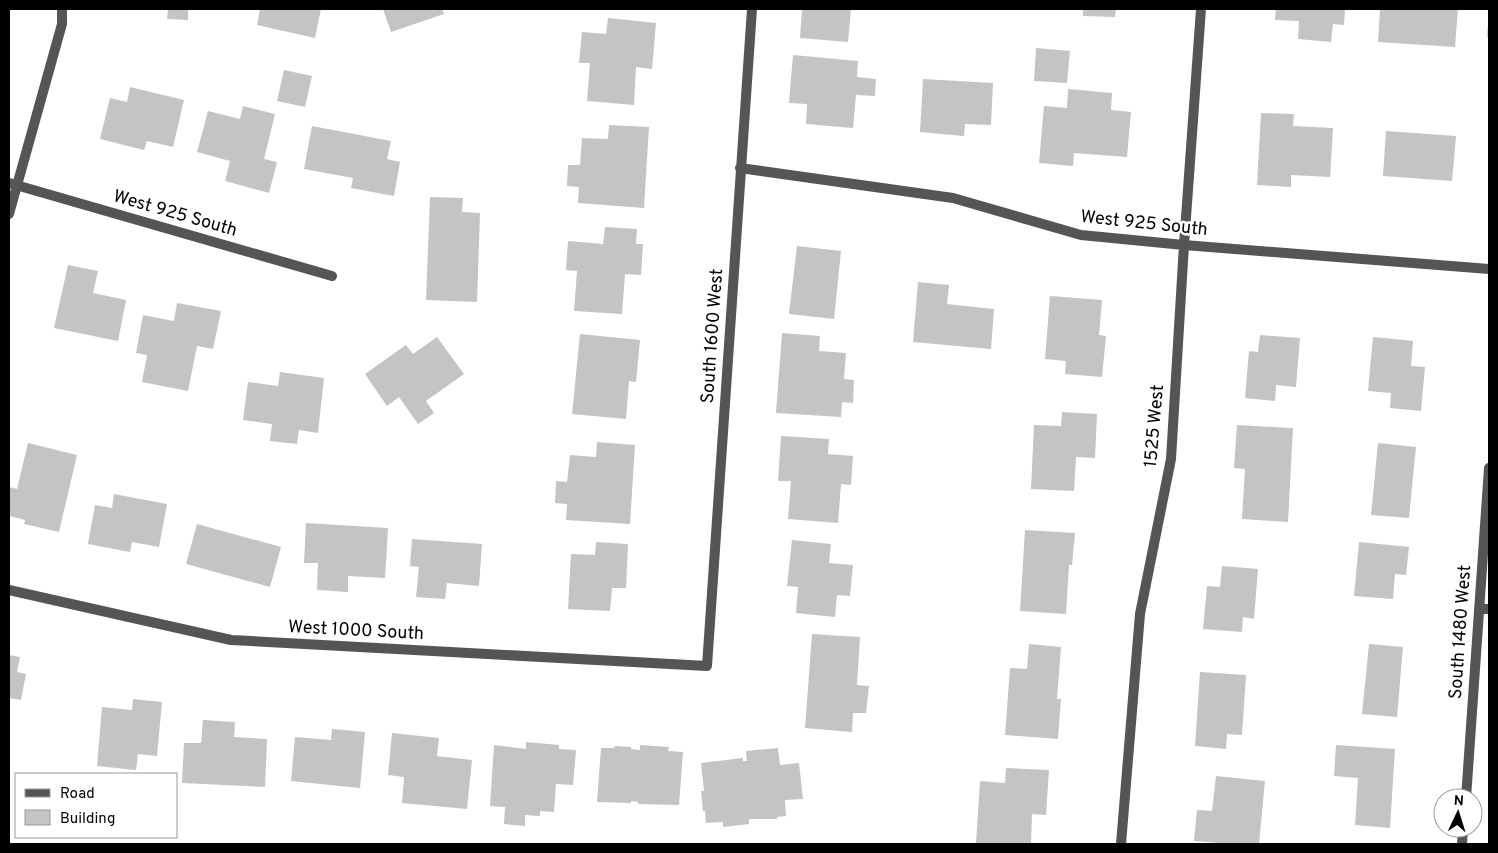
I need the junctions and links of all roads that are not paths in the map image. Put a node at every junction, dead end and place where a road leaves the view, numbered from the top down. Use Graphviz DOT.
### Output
graph roads {
  1 [pos="62,9"];
  2 [pos="752,9"];
  3 [pos="1201,9"];
  4 [pos="740,168"];
  5 [pos="12,184"];
  6 [pos="9,214"];
  7 [pos="1184,245"];
  8 [pos="1489,269"];
  9 [pos="332,276"];
  10 [pos="1489,468"];
  11 [pos="9,590"];
  12 [pos="1484,609"];
  13 [pos="707,666"];
  14 [pos="1467,788"];
  15 [pos="1121,844"];
  1 -- 5 [label="street"];
  2 -- 4 [label="street, South 1600 West"];
  3 -- 7 [label="street, 1525 West"];
  4 -- 7 [label="street, West 925 South"];
  4 -- 13 [label="street, South 1600 West"];
  5 -- 6 [label="street"];
  5 -- 9 [label="street, West 925 South"];
  7 -- 8 [label="street, West 925 South"];
  7 -- 15 [label="street, 1525 West"];
  10 -- 12 [label="street, South 1480 West"];
  11 -- 13 [label="street, West 1000 South"];
  12 -- 14 [label="street, South 1480 West"];
}
